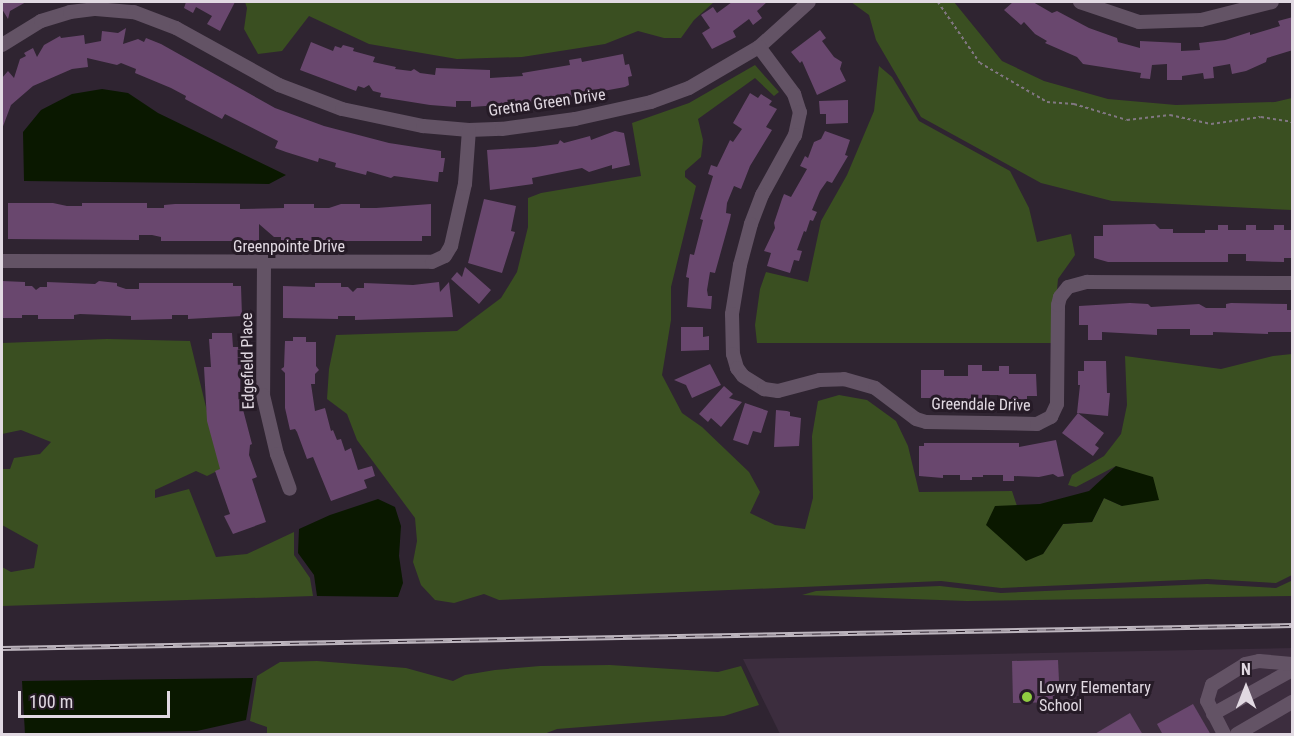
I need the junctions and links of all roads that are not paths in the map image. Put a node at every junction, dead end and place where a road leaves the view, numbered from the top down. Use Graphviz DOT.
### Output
graph roads {
  1 [pos="809,2"];
  2 [pos="1080,2"];
  3 [pos="1272,2"];
  4 [pos="2,45"];
  5 [pos="759,47"];
  6 [pos="469,130"];
  7 [pos="2,261"];
  8 [pos="264,264"];
  9 [pos="1293,283"];
  10 [pos="290,489"];
  11 [pos="1293,664"];
  12 [pos="1293,670"];
  13 [pos="1293,702"];
  14 [pos="1213,714"];
  15 [pos="1224,735"];
  16 [pos="1237,735"];
  1 -- 5 [label="street, Gretna Green Drive"];
  2 -- 3 [label="street"];
  4 -- 6 [label="street, Gretna Green Drive"];
  5 -- 6 [label="street, Gretna Green Drive"];
  5 -- 9 [label="street, Greendale Drive"];
  6 -- 8 [label="street, Greenpointe Drive"];
  7 -- 8 [label="street, Greenpointe Drive"];
  8 -- 10 [label="street, Edgefield Place"];
  11 -- 14 [label="street"];
  12 -- 14 [label="street"];
  13 -- 16 [label="street"];
  14 -- 15 [label="street"];
}
